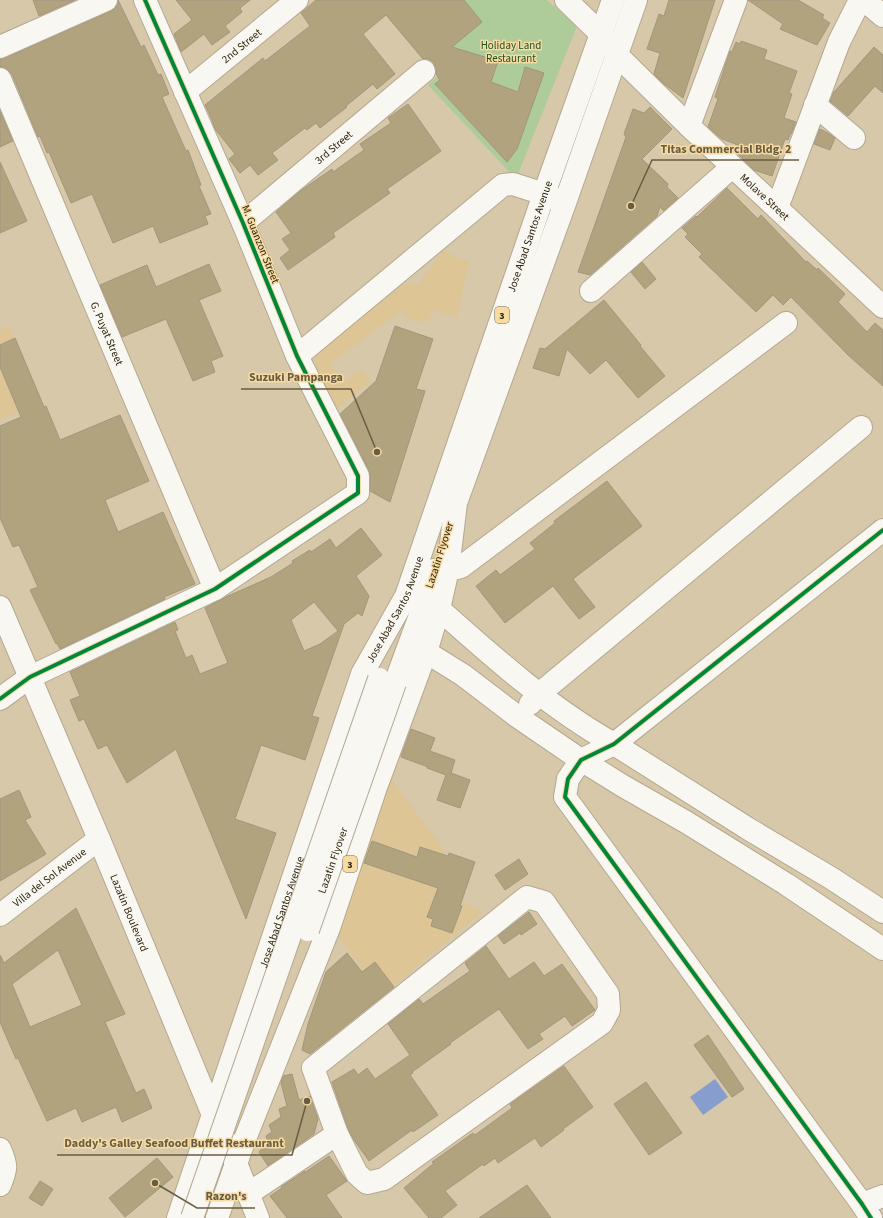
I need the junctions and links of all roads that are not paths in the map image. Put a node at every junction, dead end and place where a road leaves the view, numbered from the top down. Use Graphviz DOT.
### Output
graph roads {
  1 [pos="106,0"];
  2 [pos="145,0"];
  3 [pos="297,0"];
  4 [pos="566,0"];
  5 [pos="614,0"];
  6 [pos="636,0"];
  7 [pos="736,0"];
  8 [pos="860,0"];
  9 [pos="864,0"];
  10 [pos="883,16"];
  11 [pos="602,35"];
  12 [pos="0,47"];
  13 [pos="617,55"];
  14 [pos="424,72"];
  15 [pos="0,79"];
  16 [pos="185,92"];
  17 [pos="815,105"];
  18 [pos="689,126"];
  19 [pos="854,138"];
  20 [pos="732,167"];
  21 [pos="544,194"];
  22 [pos="565,203"];
  23 [pos="777,208"];
  24 [pos="243,223"];
  25 [pos="591,291"];
  26 [pos="882,304"];
  27 [pos="786,323"];
  28 [pos="297,356"];
  29 [pos="861,427"];
  30 [pos="456,502"];
  31 [pos="883,530"];
  32 [pos="448,569"];
  33 [pos="214,589"];
  34 [pos="406,596"];
  35 [pos="0,607"];
  36 [pos="439,609"];
  37 [pos="426,652"];
  38 [pos="30,677"];
  39 [pos="387,681"];
  40 [pos="539,694"];
  41 [pos="0,699"];
  42 [pos="518,717"];
  43 [pos="614,744"];
  44 [pos="581,760"];
  45 [pos="99,840"];
  46 [pos="883,912"];
  47 [pos="0,915"];
  48 [pos="883,949"];
  49 [pos="213,1115"];
  50 [pos="337,1134"];
  51 [pos="0,1149"];
  52 [pos="237,1153"];
  53 [pos="197,1165"];
  54 [pos="0,1185"];
  55 [pos="248,1194"];
  56 [pos="883,1196"];
  57 [pos="867,1211"];
  58 [pos="178,1218"];
  59 [pos="192,1218"];
  60 [pos="207,1218"];
  61 [pos="217,1218"];
  62 [pos="258,1218"];
  1 -- 12 [label="main road"];
  2 -- 16 [label="main road, M. Guanzon Street"];
  3 -- 16 [label="main road, 2nd Street"];
  4 -- 11 [label="main road, Molave Street"];
  5 -- 11 [label="main road, Jose Abad Santos Avenue / 3"];
  6 -- 13 [label="main road, Jose Abad Santos Avenue / 3"];
  7 -- 18 [label="main road"];
  8 -- 17 [label="main road"];
  9 -- 10 [label="main road"];
  11 -- 13 [label="main road, Molave Street"];
  11 -- 21 [label="main road, Jose Abad Santos Avenue / 3"];
  13 -- 18 [label="main road, Molave Street"];
  13 -- 22 [label="main road, Jose Abad Santos Avenue / 3"];
  14 -- 24 [label="main road, 3rd Street"];
  15 -- 33 [label="main road, G. Puyat Street"];
  16 -- 24 [label="main road, M. Guanzon Street"];
  17 -- 19 [label="main road"];
  17 -- 23 [label="main road"];
  18 -- 20 [label="main road, Molave Street"];
  20 -- 23 [label="main road, Molave Street"];
  20 -- 25 [label="main road"];
  21 -- 22 [label="main road"];
  21 -- 28 [label="main road"];
  21 -- 34 [label="main road, Jose Abad Santos Avenue / 3"];
  22 -- 30 [label="main road, Jose Abad Santos Avenue / 3"];
  23 -- 26 [label="main road, Molave Street"];
  24 -- 28 [label="main road, M. Guanzon Street"];
  27 -- 32 [label="main road"];
  28 -- 33 [label="main road, M. Guanzon Street"];
  29 -- 40 [label="main road"];
  30 -- 32 [label="main road, Jose Abad Santos Avenue / 3"];
  30 -- 39 [label="main road, Lazatin Flyover / 3"];
  31 -- 43 [label="main road"];
  32 -- 36 [label="main road, Jose Abad Santos Avenue / 3"];
  33 -- 38 [label="main road"];
  34 -- 39 [label="main road, Lazatin Flyover / 3"];
  34 -- 49 [label="main road, Jose Abad Santos Avenue / 3"];
  35 -- 38 [label="main road, Lazatin Boulevard"];
  36 -- 37 [label="main road, Jose Abad Santos Avenue / 3"];
  36 -- 40 [label="main road"];
  37 -- 42 [label="main road"];
  37 -- 52 [label="main road, Jose Abad Santos Avenue / 3"];
  38 -- 41 [label="main road"];
  38 -- 45 [label="main road, Lazatin Boulevard"];
  39 -- 59 [label="main road, Lazatin Flyover / 3, bridge"];
  39 -- 60 [label="main road, Lazatin Flyover / 3, bridge"];
  40 -- 42 [label="main road"];
  40 -- 43 [label="main road"];
  42 -- 44 [label="main road"];
  43 -- 44 [label="main road"];
  43 -- 46 [label="main road"];
  44 -- 48 [label="main road"];
  44 -- 57 [label="main road"];
  45 -- 47 [label="main road, Villa del Sol Avenue"];
  45 -- 49 [label="main road, Lazatin Boulevard"];
  49 -- 52 [label="main road, Lazatin Boulevard"];
  49 -- 53 [label="main road, Jose Abad Santos Avenue / 3"];
  50 -- 50 [label="main road"];
  50 -- 55 [label="main road"];
  51 -- 54 [label="main road"];
  52 -- 53 [label="main road"];
  52 -- 55 [label="main road, Lazatin Boulevard"];
  52 -- 61 [label="main road, Jose Abad Santos Avenue / 3"];
  53 -- 58 [label="main road, Jose Abad Santos Avenue / 3"];
  55 -- 62 [label="main road, Lazatin Boulevard"];
  56 -- 57 [label="main road"];
}
